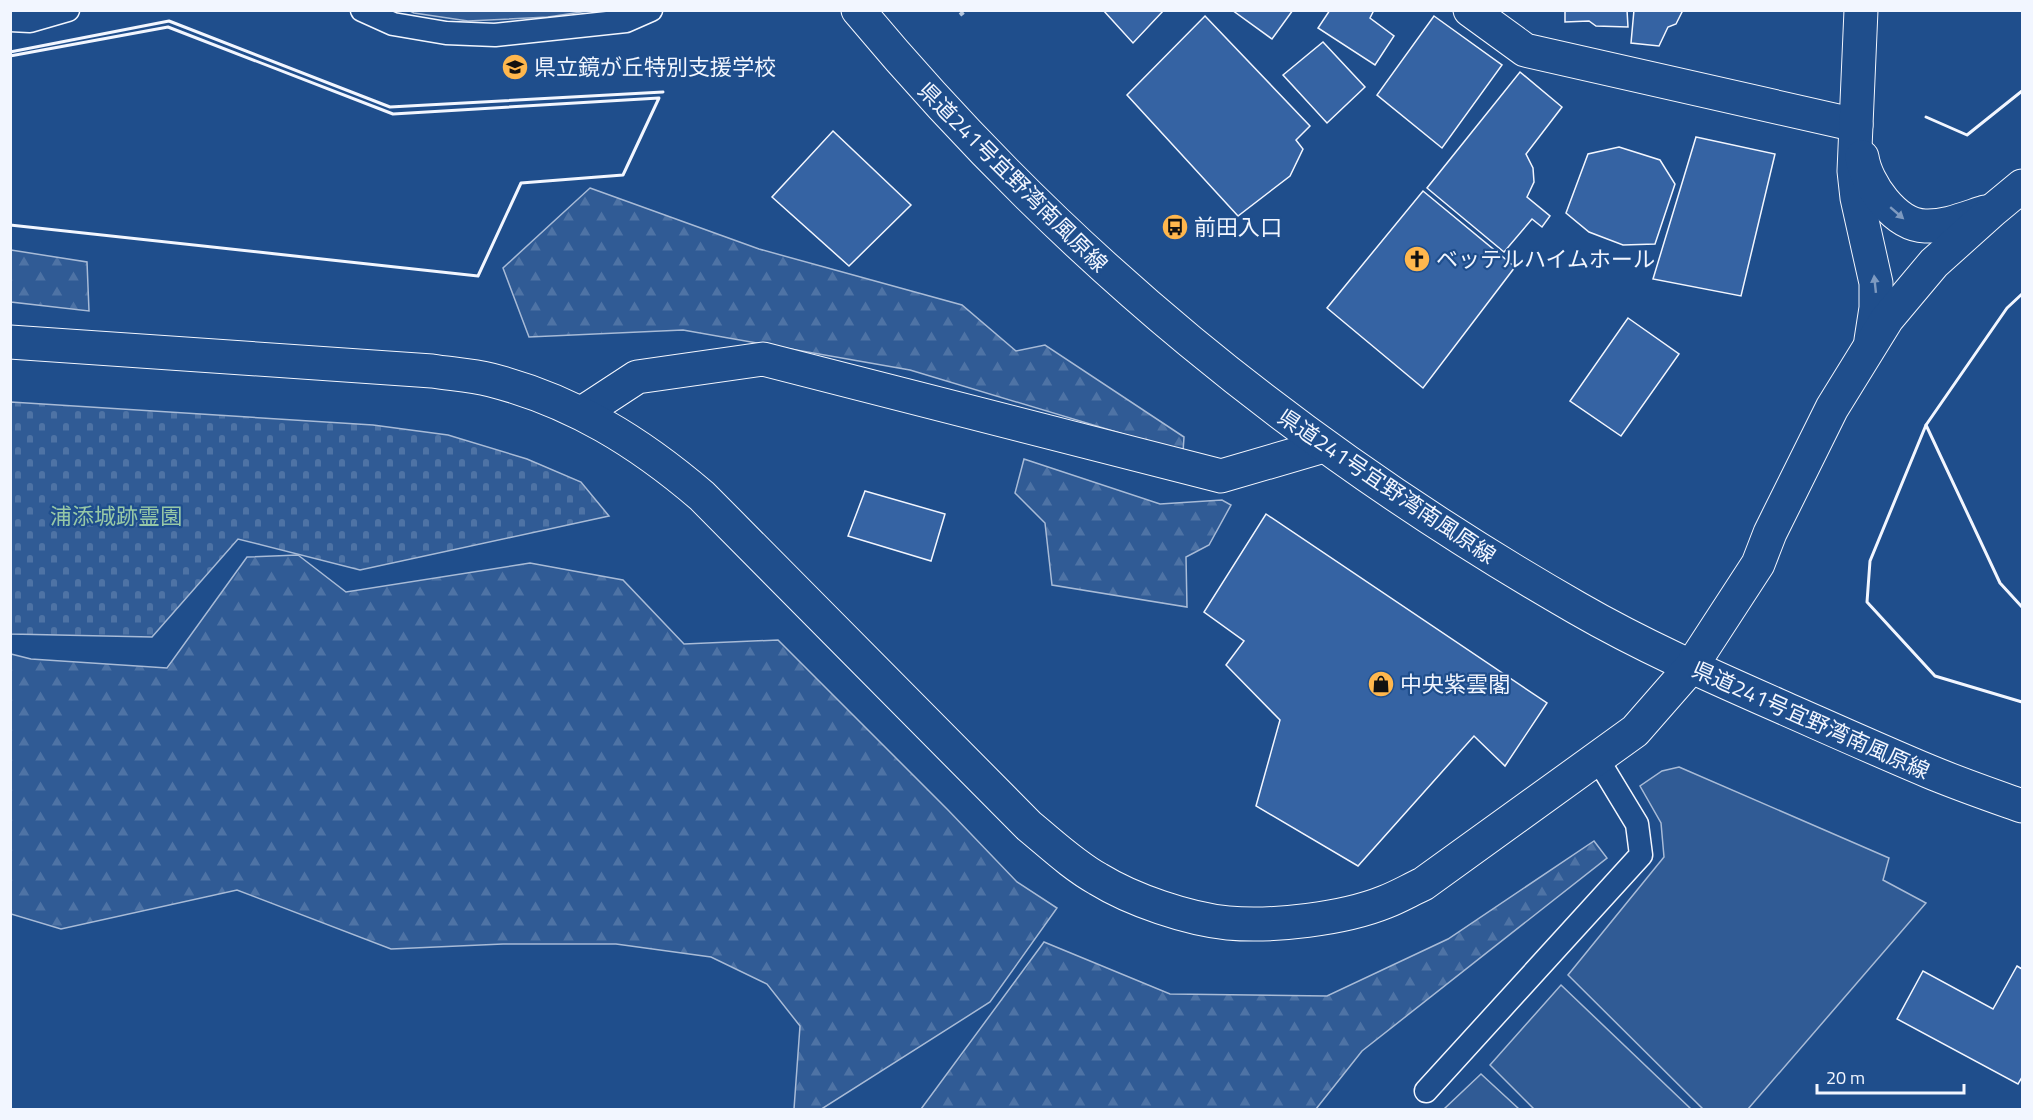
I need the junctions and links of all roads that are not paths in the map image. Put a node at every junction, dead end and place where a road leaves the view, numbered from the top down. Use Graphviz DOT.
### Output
graph roads {
  1 [pos="68,10"];
  2 [pos="362,10"];
  3 [pos="651,10"];
  4 [pos="858,10"];
  5 [pos="1470,10"];
  6 [pos="1861,10"];
  7 [pos="10,20"];
  8 [pos="1856,125"];
  9 [pos="2022,186"];
  10 [pos="1993,210"];
  11 [pos="10,342"];
  12 [pos="1871,342"];
  13 [pos="582,412"];
  14 [pos="1324,446"];
  15 [pos="1691,667"];
  16 [pos="1597,758"];
  17 [pos="2022,806"];
  18 [pos="1426,1091"];
  1 -- 7 [label="lane"];
  2 -- 3 [label="lane"];
  4 -- 14 [label="street, 県道241号宜野湾南風原線"];
  5 -- 8 [label="street"];
  6 -- 8 [label="street"];
  8 -- 10 [label="street, one-way"];
  12 -- 8 [label="street, one-way"];
  9 -- 10 [label="street"];
  10 -- 12 [label="street"];
  11 -- 13 [label="street"];
  12 -- 15 [label="street"];
  13 -- 14 [label="street"];
  13 -- 16 [label="street"];
  14 -- 15 [label="street, 県道241号宜野湾南風原線"];
  15 -- 16 [label="street"];
  15 -- 17 [label="street, 県道241号宜野湾南風原線"];
  16 -- 18 [label="lane"];
}
